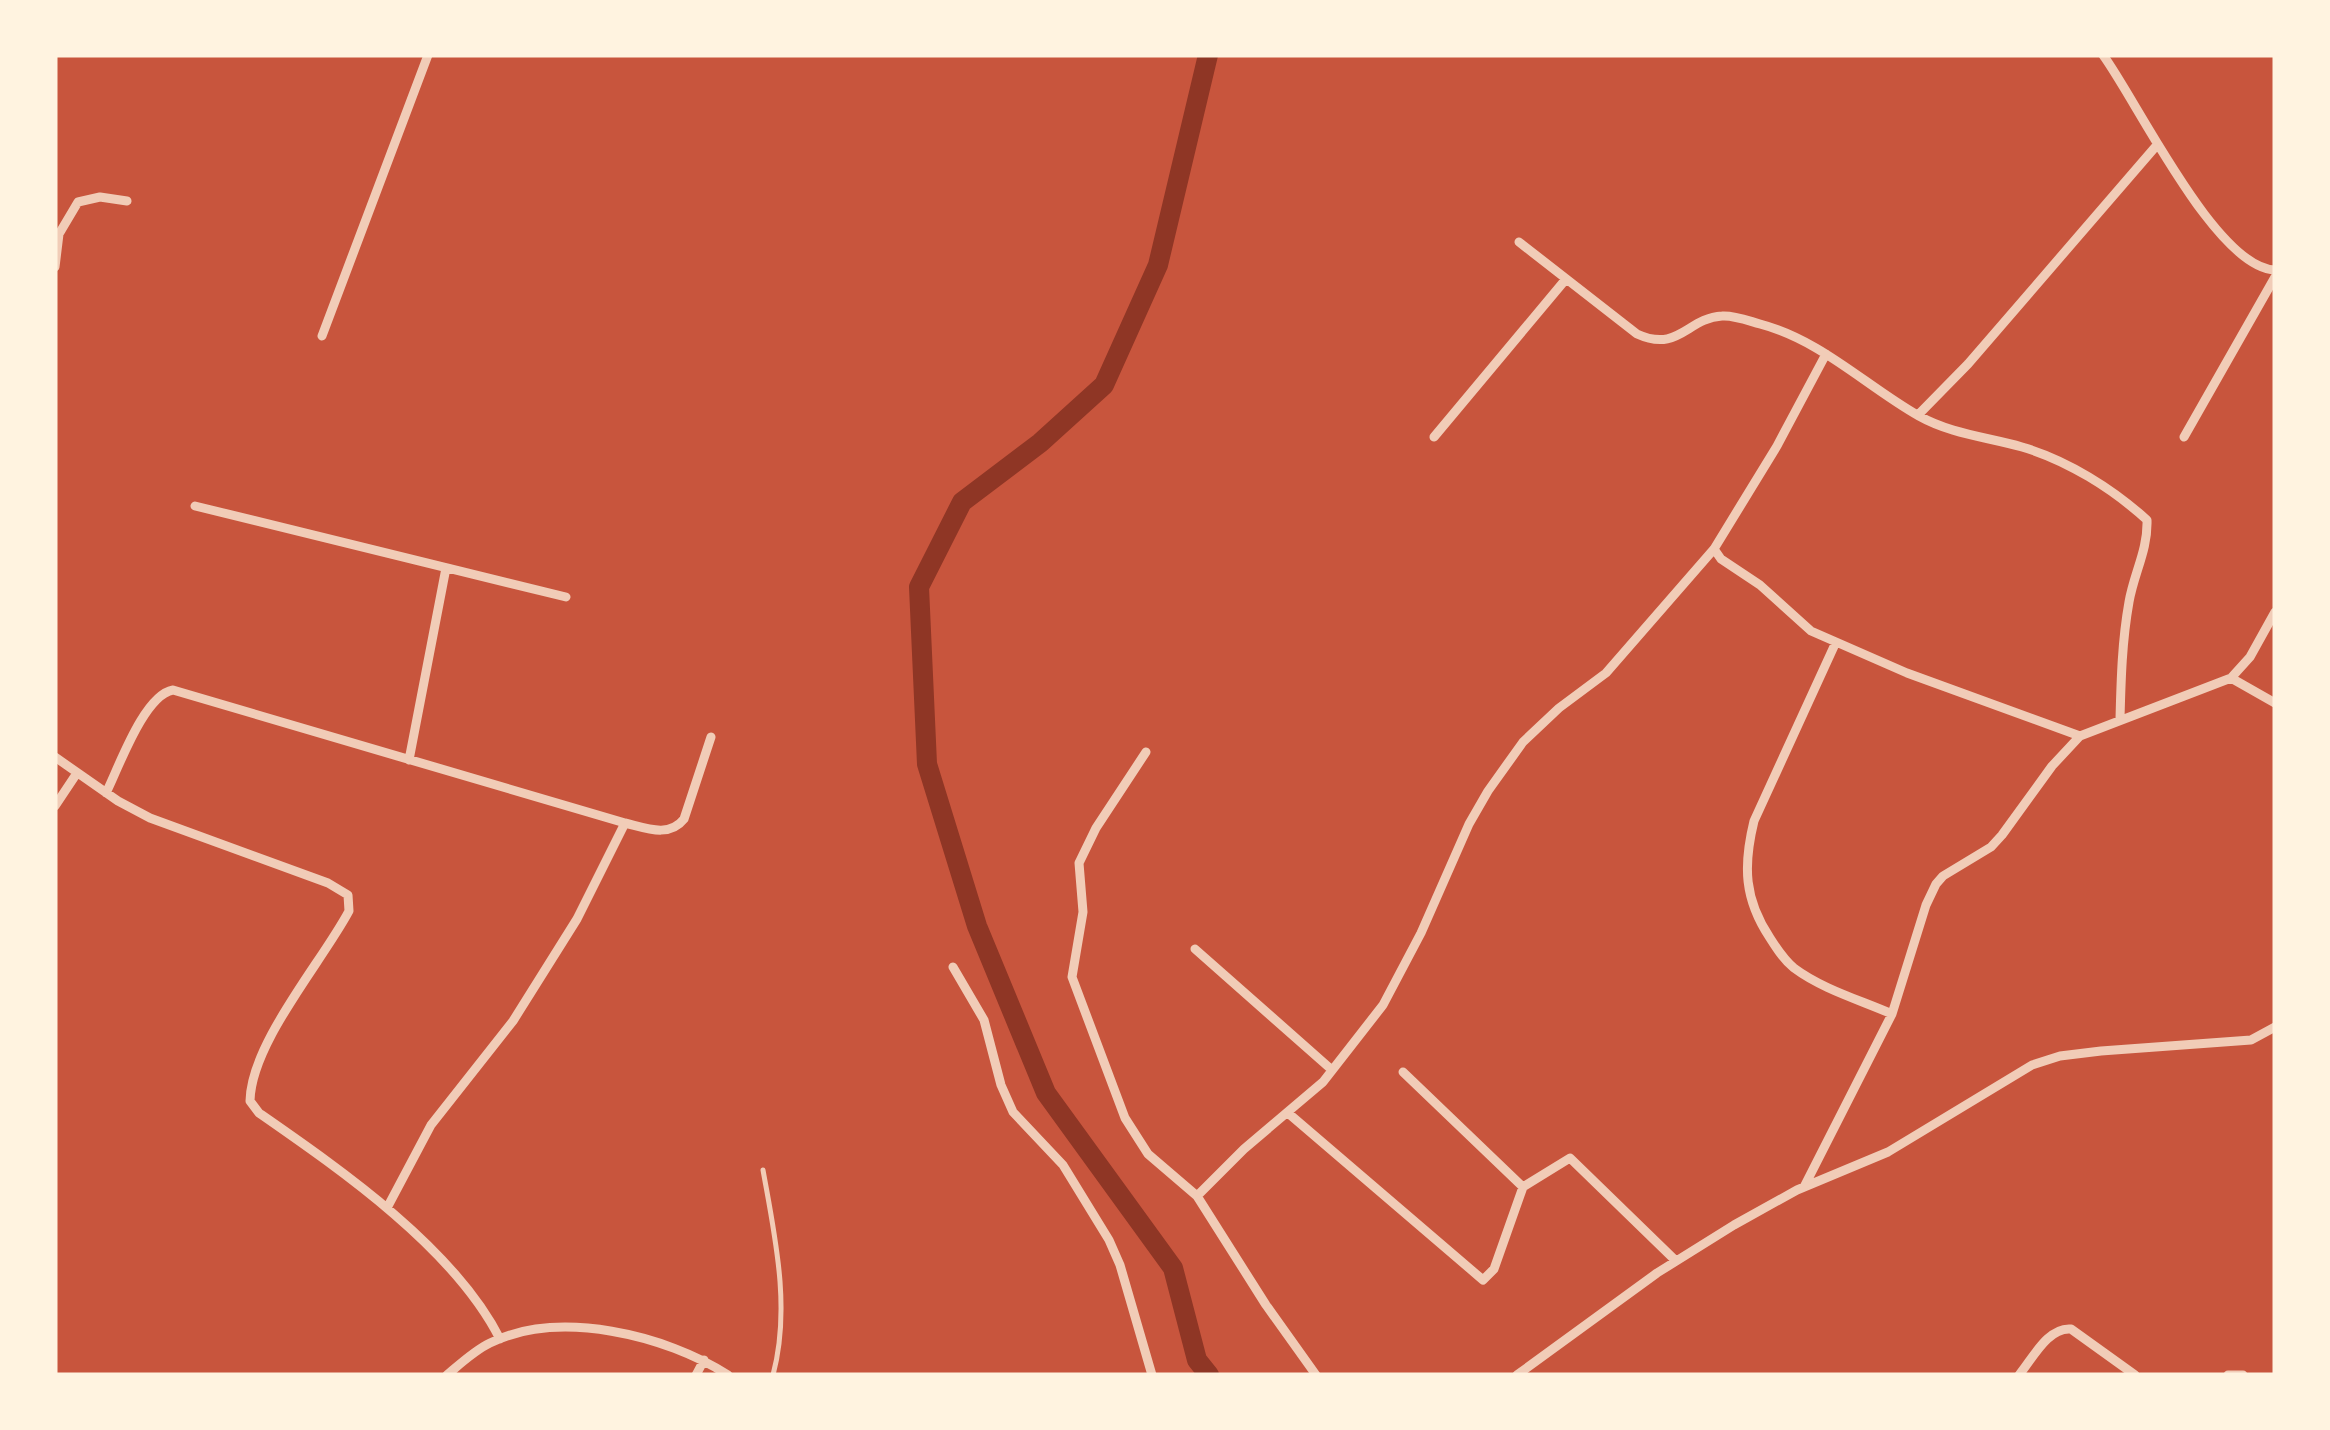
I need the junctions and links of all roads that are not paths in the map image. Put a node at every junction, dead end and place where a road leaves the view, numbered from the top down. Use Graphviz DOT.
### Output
graph roads {
  1 [pos="428,55"];
  2 [pos="2103,55"];
  3 [pos="2156,144"];
  4 [pos="127,201"];
  5 [pos="1519,242"];
  6 [pos="55,267"];
  7 [pos="2275,274"];
  8 [pos="1566,279"];
  9 [pos="322,336"];
  10 [pos="1826,354"];
  11 [pos="1918,415"];
  12 [pos="2184,436"];
  13 [pos="1434,437"];
  14 [pos="195,506"];
  15 [pos="1714,549"];
  16 [pos="446,568"];
  17 [pos="566,597"];
  18 [pos="2275,612"];
  19 [pos="1836,642"];
  20 [pos="2230,678"];
  21 [pos="2275,703"];
  22 [pos="2120,719"];
  23 [pos="711,736"];
  24 [pos="2080,736"];
  25 [pos="1146,752"];
  26 [pos="55,757"];
  27 [pos="408,760"];
  28 [pos="78,773"];
  29 [pos="106,793"];
  30 [pos="55,806"];
  31 [pos="625,822"];
  32 [pos="1196,949"];
  33 [pos="953,968"];
  34 [pos="1892,1014"];
  35 [pos="2275,1027"];
  36 [pos="1332,1070"];
  37 [pos="1403,1072"];
  38 [pos="1288,1113"];
  39 [pos="763,1170"];
  40 [pos="1523,1187"];
  41 [pos="1804,1187"];
  42 [pos="1196,1196"];
  43 [pos="386,1208"];
  44 [pos="1676,1261"];
  45 [pos="500,1338"];
  46 [pos="704,1360"];
  47 [pos="446,1375"];
  48 [pos="696,1375"];
  49 [pos="728,1375"];
  50 [pos="773,1375"];
  51 [pos="1152,1375"];
  52 [pos="1316,1375"];
  53 [pos="1517,1375"];
  54 [pos="2019,1375"];
  55 [pos="2135,1375"];
  56 [pos="2228,1375"];
  57 [pos="2243,1375"];
  1 -- 9 [label="street"];
  2 -- 3 [label="street"];
  3 -- 7 [label="street"];
  3 -- 11 [label="street"];
  4 -- 6 [label="street"];
  5 -- 8 [label="street"];
  7 -- 12 [label="street"];
  8 -- 10 [label="street"];
  8 -- 13 [label="street"];
  10 -- 11 [label="street"];
  10 -- 15 [label="street"];
  11 -- 22 [label="street"];
  14 -- 16 [label="street"];
  15 -- 19 [label="street"];
  15 -- 36 [label="street"];
  16 -- 17 [label="street"];
  16 -- 27 [label="street"];
  18 -- 20 [label="street"];
  19 -- 24 [label="street"];
  19 -- 34 [label="street"];
  20 -- 21 [label="street"];
  20 -- 22 [label="street"];
  22 -- 24 [label="street"];
  23 -- 31 [label="street"];
  24 -- 34 [label="street"];
  25 -- 42 [label="street"];
  26 -- 28 [label="street"];
  27 -- 29 [label="street"];
  27 -- 31 [label="street"];
  28 -- 29 [label="street"];
  28 -- 30 [label="street"];
  29 -- 43 [label="street"];
  31 -- 43 [label="street"];
  32 -- 36 [label="street"];
  33 -- 51 [label="street"];
  34 -- 41 [label="street"];
  35 -- 41 [label="street"];
  36 -- 38 [label="street"];
  37 -- 40 [label="street"];
  38 -- 40 [label="street"];
  38 -- 42 [label="street"];
  39 -- 50 [label="lane"];
  40 -- 44 [label="street"];
  41 -- 44 [label="street"];
  42 -- 52 [label="street"];
  43 -- 45 [label="street"];
  44 -- 53 [label="street"];
  45 -- 46 [label="street"];
  45 -- 47 [label="street"];
  46 -- 48 [label="street"];
  46 -- 49 [label="street"];
  54 -- 55 [label="street"];
  56 -- 57 [label="street"];
}
